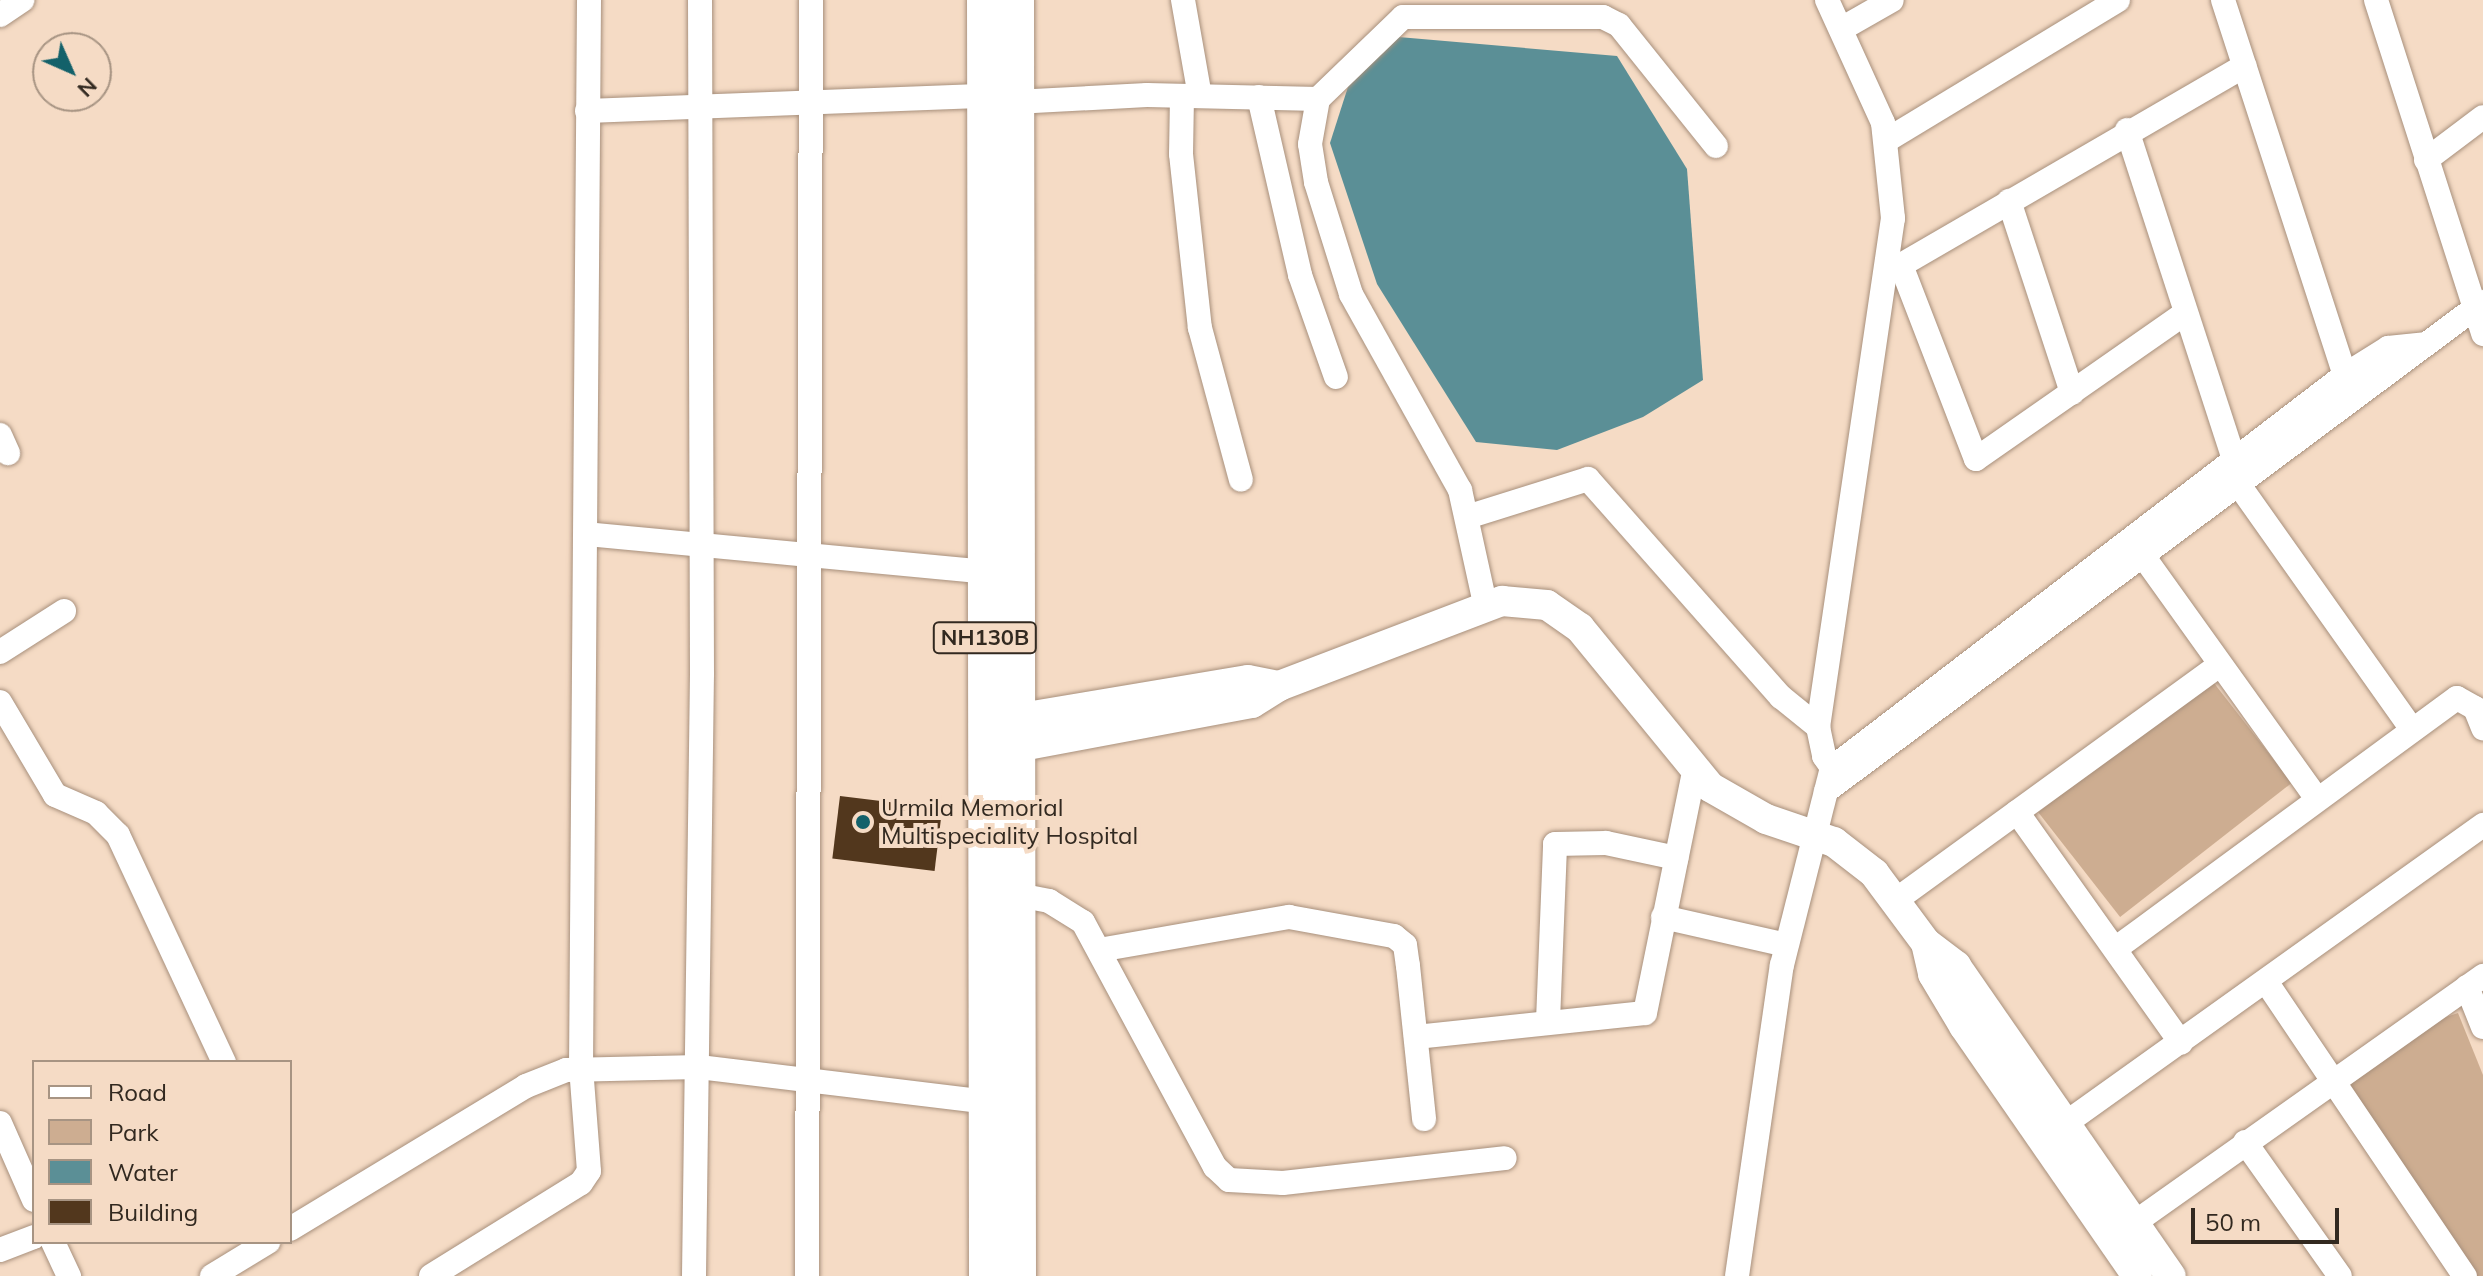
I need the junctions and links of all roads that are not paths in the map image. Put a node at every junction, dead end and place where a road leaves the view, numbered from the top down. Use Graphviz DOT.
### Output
graph roads {
  1 [pos="22,0"];
  2 [pos="589,0"];
  3 [pos="700,0"];
  4 [pos="811,0"];
  5 [pos="986,0"];
  6 [pos="1015,0"];
  7 [pos="1183,0"];
  8 [pos="1827,0"];
  9 [pos="1892,0"];
  10 [pos="2223,0"];
  11 [pos="2376,0"];
  12 [pos="2109,3"];
  13 [pos="1411,8"];
  14 [pos="0,14"];
  15 [pos="1843,28"];
  16 [pos="2244,66"];
  17 [pos="1191,96"];
  18 [pos="1259,97"];
  19 [pos="1000,99"];
  20 [pos="1318,99"];
  21 [pos="814,104"];
  22 [pos="703,107"];
  23 [pos="587,111"];
  24 [pos="2483,117"];
  25 [pos="2127,130"];
  26 [pos="1887,140"];
  27 [pos="1716,146"];
  28 [pos="2426,160"];
  29 [pos="2009,201"];
  30 [pos="1895,264"];
  31 [pos="2478,305"];
  32 [pos="2185,313"];
  33 [pos="2483,334"];
  34 [pos="2425,344"];
  35 [pos="2345,375"];
  36 [pos="1336,377"];
  37 [pos="2072,393"];
  38 [pos="2234,459"];
  39 [pos="1241,480"];
  40 [pos="2239,485"];
  41 [pos="1467,517"];
  42 [pos="586,534"];
  43 [pos="700,543"];
  44 [pos="2137,548"];
  45 [pos="810,555"];
  46 [pos="985,572"];
  47 [pos="1486,608"];
  48 [pos="64,611"];
  49 [pos="0,652"];
  50 [pos="2220,665"];
  51 [pos="0,702"];
  52 [pos="1818,727"];
  53 [pos="2411,728"];
  54 [pos="2483,728"];
  55 [pos="1000,736"];
  56 [pos="1694,773"];
  57 [pos="1833,781"];
  58 [pos="2316,797"];
  59 [pos="2017,812"];
  60 [pos="2483,825"];
  61 [pos="1814,834"];
  62 [pos="1676,858"];
  63 [pos="1013,894"];
  64 [pos="1896,900"];
  65 [pos="1663,917"];
  66 [pos="1926,943"];
  67 [pos="1786,945"];
  68 [pos="2115,949"];
  69 [pos="1099,950"];
  70 [pos="2475,981"];
  71 [pos="2267,983"];
  72 [pos="1548,1021"];
  73 [pos="2483,1027"];
  74 [pos="1416,1037"];
  75 [pos="2181,1043"];
  76 [pos="223,1060"];
  77 [pos="699,1067"];
  78 [pos="581,1068"];
  79 [pos="809,1079"];
  80 [pos="2333,1083"];
  81 [pos="987,1102"];
  82 [pos="1424,1119"];
  83 [pos="0,1123"];
  84 [pos="2066,1123"];
  85 [pos="2245,1142"];
  86 [pos="1505,1158"];
  87 [pos="32,1195"];
  88 [pos="292,1221"];
  89 [pos="32,1238"];
  90 [pos="54,1244"];
  91 [pos="265,1244"];
  92 [pos="2134,1247"];
  93 [pos="0,1250"];
  94 [pos="69,1276"];
  95 [pos="212,1276"];
  96 [pos="431,1276"];
  97 [pos="694,1276"];
  98 [pos="807,1276"];
  99 [pos="988,1276"];
  100 [pos="1017,1276"];
  101 [pos="1737,1276"];
  102 [pos="2171,1276"];
  103 [pos="2340,1276"];
  104 [pos="2465,1276"];
  1 -- 14 [label="street"];
  2 -- 23 [label="street"];
  3 -- 22 [label="street"];
  4 -- 21 [label="street"];
  5 -- 19 [label="highway, NH130B"];
  6 -- 19 [label="highway, NH130B"];
  7 -- 17 [label="street"];
  8 -- 15 [label="street"];
  9 -- 15 [label="street"];
  10 -- 16 [label="street"];
  11 -- 28 [label="street"];
  12 -- 26 [label="street"];
  13 -- 20 [label="street"];
  13 -- 27 [label="street"];
  15 -- 26 [label="street"];
  16 -- 25 [label="street"];
  16 -- 35 [label="street"];
  17 -- 18 [label="street"];
  17 -- 19 [label="street"];
  17 -- 39 [label="street"];
  18 -- 20 [label="street"];
  18 -- 36 [label="street"];
  19 -- 21 [label="street"];
  19 -- 46 [label="highway, NH130B"];
  19 -- 55 [label="highway, NH130B"];
  20 -- 41 [label="street"];
  21 -- 22 [label="street"];
  21 -- 45 [label="street"];
  22 -- 23 [label="street"];
  22 -- 43 [label="street"];
  23 -- 42 [label="street"];
  24 -- 28 [label="street"];
  25 -- 29 [label="street"];
  25 -- 32 [label="street"];
  26 -- 30 [label="street"];
  28 -- 31 [label="street"];
  29 -- 30 [label="street"];
  29 -- 37 [label="street"];
  30 -- 37 [label="street"];
  30 -- 52 [label="street"];
  31 -- 33 [label="street"];
  31 -- 34 [label="street"];
  32 -- 37 [label="street"];
  32 -- 38 [label="street"];
  34 -- 35 [label="street"];
  34 -- 40 [label="street"];
  35 -- 38 [label="street"];
  38 -- 44 [label="street"];
  40 -- 44 [label="street"];
  40 -- 53 [label="street"];
  41 -- 47 [label="street"];
  41 -- 52 [label="street"];
  42 -- 43 [label="street"];
  42 -- 78 [label="street"];
  43 -- 45 [label="street"];
  43 -- 77 [label="street"];
  44 -- 50 [label="street"];
  44 -- 57 [label="street"];
  45 -- 46 [label="street"];
  45 -- 79 [label="street"];
  46 -- 55 [label="highway, NH130B"];
  47 -- 55 [label="street"];
  47 -- 56 [label="street"];
  48 -- 49 [label="street"];
  50 -- 58 [label="street"];
  50 -- 59 [label="street"];
  51 -- 76 [label="street"];
  52 -- 57 [label="street"];
  53 -- 54 [label="street"];
  53 -- 58 [label="street"];
  55 -- 63 [label="highway, NH130B"];
  55 -- 81 [label="highway, NH130B"];
  56 -- 61 [label="street"];
  56 -- 62 [label="street"];
  57 -- 61 [label="street"];
  58 -- 68 [label="street"];
  59 -- 64 [label="street"];
  59 -- 68 [label="street"];
  60 -- 71 [label="street"];
  61 -- 64 [label="street"];
  61 -- 67 [label="street"];
  62 -- 65 [label="street"];
  62 -- 72 [label="street"];
  63 -- 69 [label="street"];
  63 -- 100 [label="highway, NH130B"];
  64 -- 66 [label="street"];
  65 -- 67 [label="street"];
  65 -- 72 [label="street"];
  66 -- 84 [label="street"];
  66 -- 92 [label="street"];
  67 -- 101 [label="street"];
  68 -- 75 [label="street"];
  69 -- 74 [label="street"];
  69 -- 86 [label="street"];
  70 -- 73 [label="street"];
  70 -- 80 [label="street"];
  71 -- 75 [label="street"];
  71 -- 80 [label="street"];
  72 -- 74 [label="street"];
  74 -- 82 [label="street"];
  75 -- 84 [label="street"];
  77 -- 78 [label="street"];
  77 -- 79 [label="street"];
  77 -- 97 [label="street"];
  78 -- 88 [label="street"];
  78 -- 96 [label="street"];
  79 -- 81 [label="street"];
  79 -- 98 [label="street"];
  80 -- 85 [label="street"];
  80 -- 104 [label="street"];
  81 -- 99 [label="highway, NH130B"];
  83 -- 87 [label="street"];
  84 -- 92 [label="street"];
  85 -- 92 [label="street"];
  85 -- 103 [label="street"];
  89 -- 93 [label="street"];
  90 -- 94 [label="street"];
  91 -- 95 [label="street"];
  92 -- 102 [label="street"];
}
